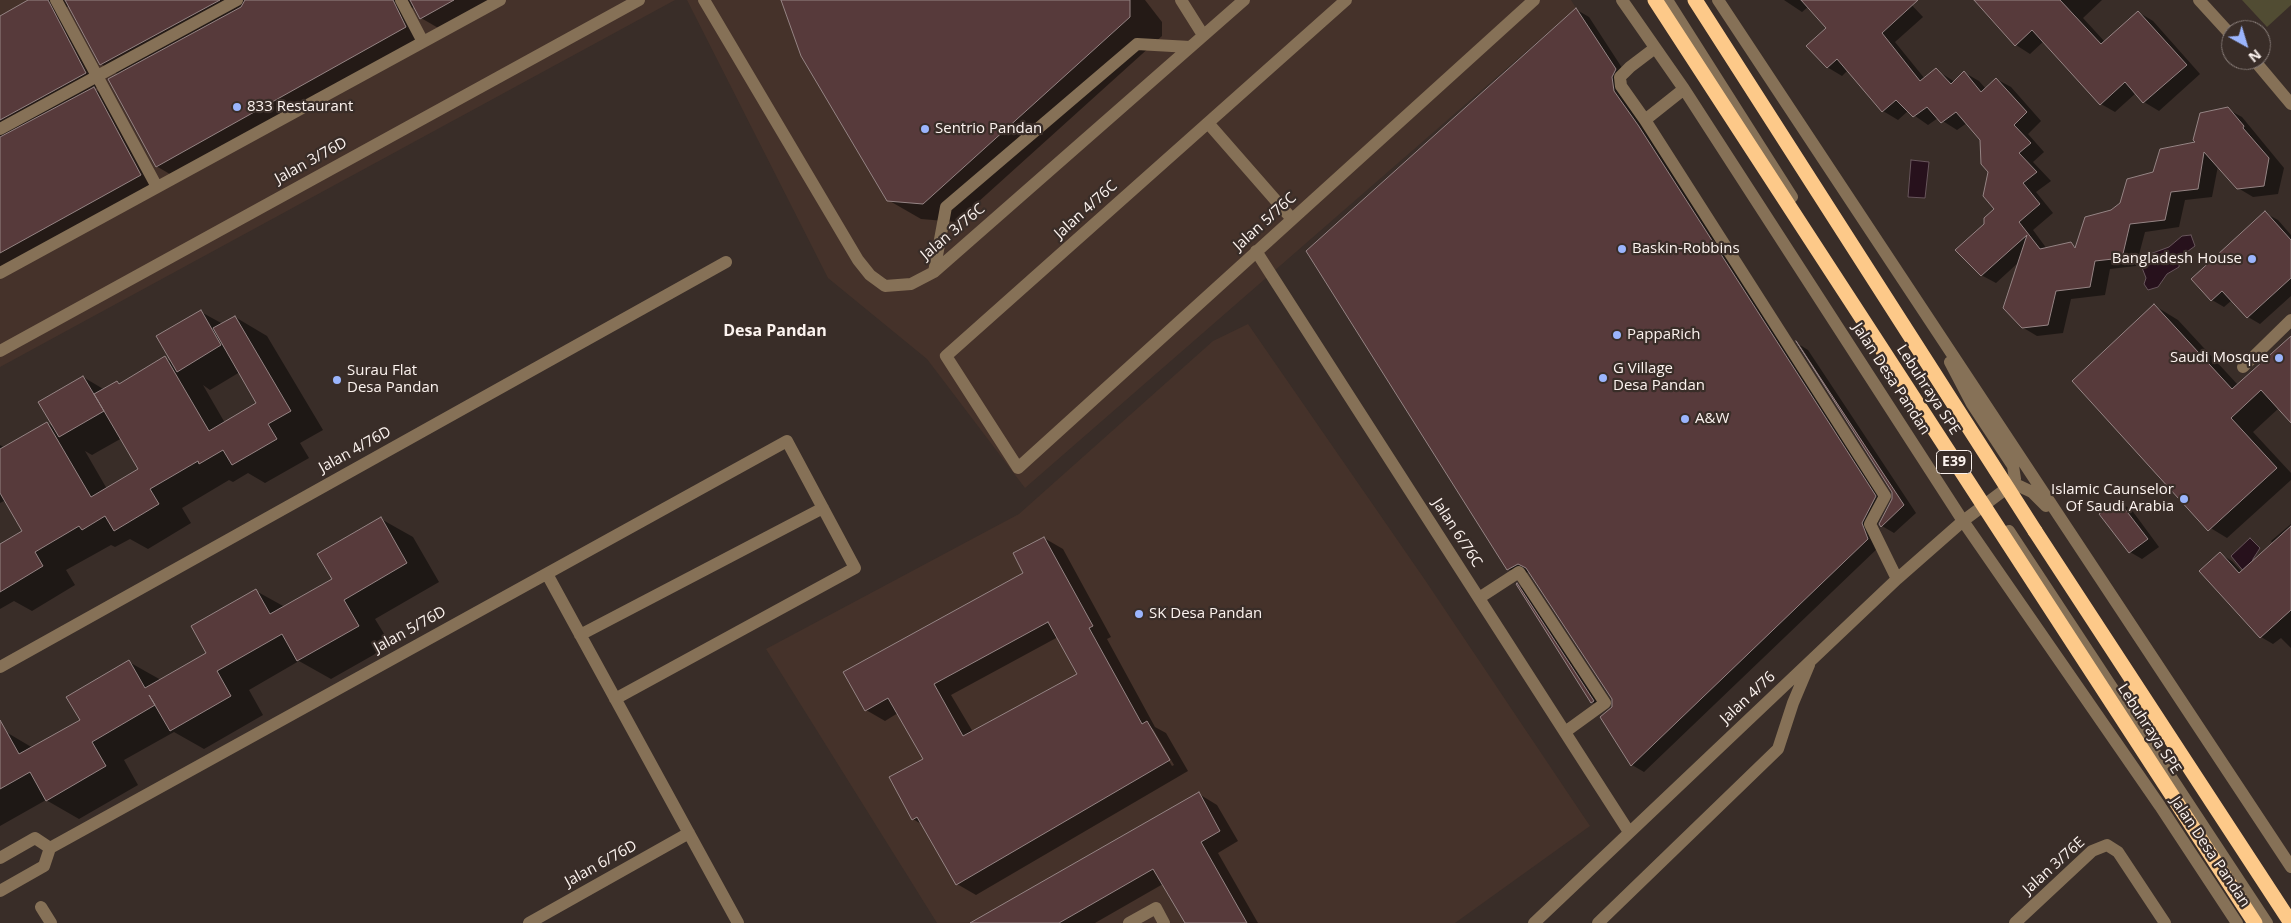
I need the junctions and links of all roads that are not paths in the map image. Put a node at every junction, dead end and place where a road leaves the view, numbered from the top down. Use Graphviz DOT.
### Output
graph roads {
  1 [pos="56,0"];
  2 [pos="237,0"];
  3 [pos="401,0"];
  4 [pos="500,0"];
  5 [pos="639,0"];
  6 [pos="704,0"];
  7 [pos="1181,0"];
  8 [pos="1244,0"];
  9 [pos="1346,0"];
  10 [pos="1534,0"];
  11 [pos="1622,0"];
  12 [pos="1655,0"];
  13 [pos="1667,0"];
  14 [pos="1695,0"];
  15 [pos="1718,0"];
  16 [pos="2200,0"];
  17 [pos="2221,24"];
  18 [pos="1203,35"];
  19 [pos="424,42"];
  20 [pos="1190,47"];
  21 [pos="1655,48"];
  22 [pos="2262,70"];
  23 [pos="97,76"];
  24 [pos="1684,89"];
  25 [pos="2291,104"];
  26 [pos="1644,120"];
  27 [pos="1208,122"];
  28 [pos="0,129"];
  29 [pos="158,187"];
  30 [pos="1292,219"];
  31 [pos="1256,251"];
  32 [pos="726,262"];
  33 [pos="934,272"];
  34 [pos="0,273"];
  35 [pos="2291,320"];
  36 [pos="1931,322"];
  37 [pos="0,351"];
  38 [pos="2242,367"];
  39 [pos="1018,468"];
  40 [pos="2011,485"];
  41 [pos="1990,501"];
  42 [pos="823,508"];
  43 [pos="1963,521"];
  44 [pos="547,574"];
  45 [pos="1897,579"];
  46 [pos="2114,597"];
  47 [pos="1479,598"];
  48 [pos="580,634"];
  49 [pos="1810,661"];
  50 [pos="0,667"];
  51 [pos="615,699"];
  52 [pos="1565,732"];
  53 [pos="1629,832"];
  54 [pos="689,833"];
  55 [pos="50,848"];
  56 [pos="0,858"];
  57 [pos="2291,867"];
  58 [pos="0,891"];
  59 [pos="41,907"];
  60 [pos="51,923"];
  61 [pos="528,923"];
  62 [pos="738,923"];
  63 [pos="1129,923"];
  64 [pos="1164,923"];
  65 [pos="1534,923"];
  66 [pos="1598,923"];
  67 [pos="2015,923"];
  68 [pos="2165,923"];
  69 [pos="2237,923"];
  70 [pos="2255,923"];
  71 [pos="2267,923"];
  72 [pos="2291,923"];
  1 -- 23 [label="street"];
  2 -- 23 [label="street"];
  3 -- 19 [label="street"];
  4 -- 19 [label="street"];
  5 -- 37 [label="street, Jalan 3/76D"];
  6 -- 33 [label="street, Jalan 3/76C"];
  7 -- 18 [label="street"];
  8 -- 18 [label="street, Jalan 3/76C"];
  9 -- 27 [label="street, Jalan 4/76C"];
  10 -- 30 [label="street, Jalan 5/76C"];
  11 -- 21 [label="street, Jalan Desa Pandan"];
  12 -- 70 [label="highway, Lebuhraya SPE / E39, bridge"];
  13 -- 41 [label="street, Jalan Desa Pandan"];
  14 -- 72 [label="highway, Lebuhraya SPE / E39, bridge"];
  15 -- 36 [label="street"];
  16 -- 17 [label="street"];
  18 -- 20 [label="street, Jalan 3/76C"];
  19 -- 29 [label="street"];
  20 -- 33 [label="street, Jalan 3/76C"];
  20 -- 33 [label="street"];
  21 -- 24 [label="street, Jalan Desa Pandan"];
  21 -- 26 [label="street"];
  22 -- 25 [label="street"];
  23 -- 28 [label="street"];
  23 -- 29 [label="street"];
  24 -- 26 [label="street"];
  24 -- 43 [label="street, Jalan Desa Pandan"];
  26 -- 45 [label="street"];
  27 -- 30 [label="street"];
  27 -- 39 [label="street, Jalan 4/76C"];
  29 -- 34 [label="street"];
  30 -- 31 [label="street, Jalan 5/76C"];
  31 -- 39 [label="street, Jalan 5/76C"];
  31 -- 47 [label="street, Jalan 6/76C"];
  32 -- 50 [label="street, Jalan 4/76D"];
  35 -- 38 [label="street"];
  36 -- 40 [label="street"];
  36 -- 46 [label="street"];
  40 -- 41 [label="street, Jalan 4/76"];
  40 -- 46 [label="street"];
  41 -- 43 [label="street, Jalan 4/76"];
  41 -- 71 [label="street, Jalan Desa Pandan"];
  42 -- 44 [label="street, Jalan 5/76D"];
  42 -- 48 [label="street"];
  42 -- 51 [label="street"];
  43 -- 45 [label="street, Jalan 4/76"];
  43 -- 69 [label="street, Jalan Desa Pandan"];
  44 -- 48 [label="street"];
  44 -- 55 [label="street, Jalan 5/76D"];
  45 -- 49 [label="street, Jalan 4/76"];
  46 -- 57 [label="street"];
  47 -- 52 [label="street, Jalan 6/76C"];
  47 -- 52 [label="street"];
  48 -- 51 [label="street"];
  49 -- 53 [label="street, Jalan 4/76"];
  49 -- 66 [label="street"];
  51 -- 54 [label="street"];
  52 -- 53 [label="street, Jalan 6/76C"];
  53 -- 65 [label="street, Jalan 4/76"];
  54 -- 61 [label="street, Jalan 6/76D"];
  54 -- 62 [label="street"];
  55 -- 56 [label="street"];
  55 -- 58 [label="street"];
  59 -- 60 [label="street"];
  63 -- 64 [label="street"];
  67 -- 68 [label="street, Jalan 3/76E"];
}
